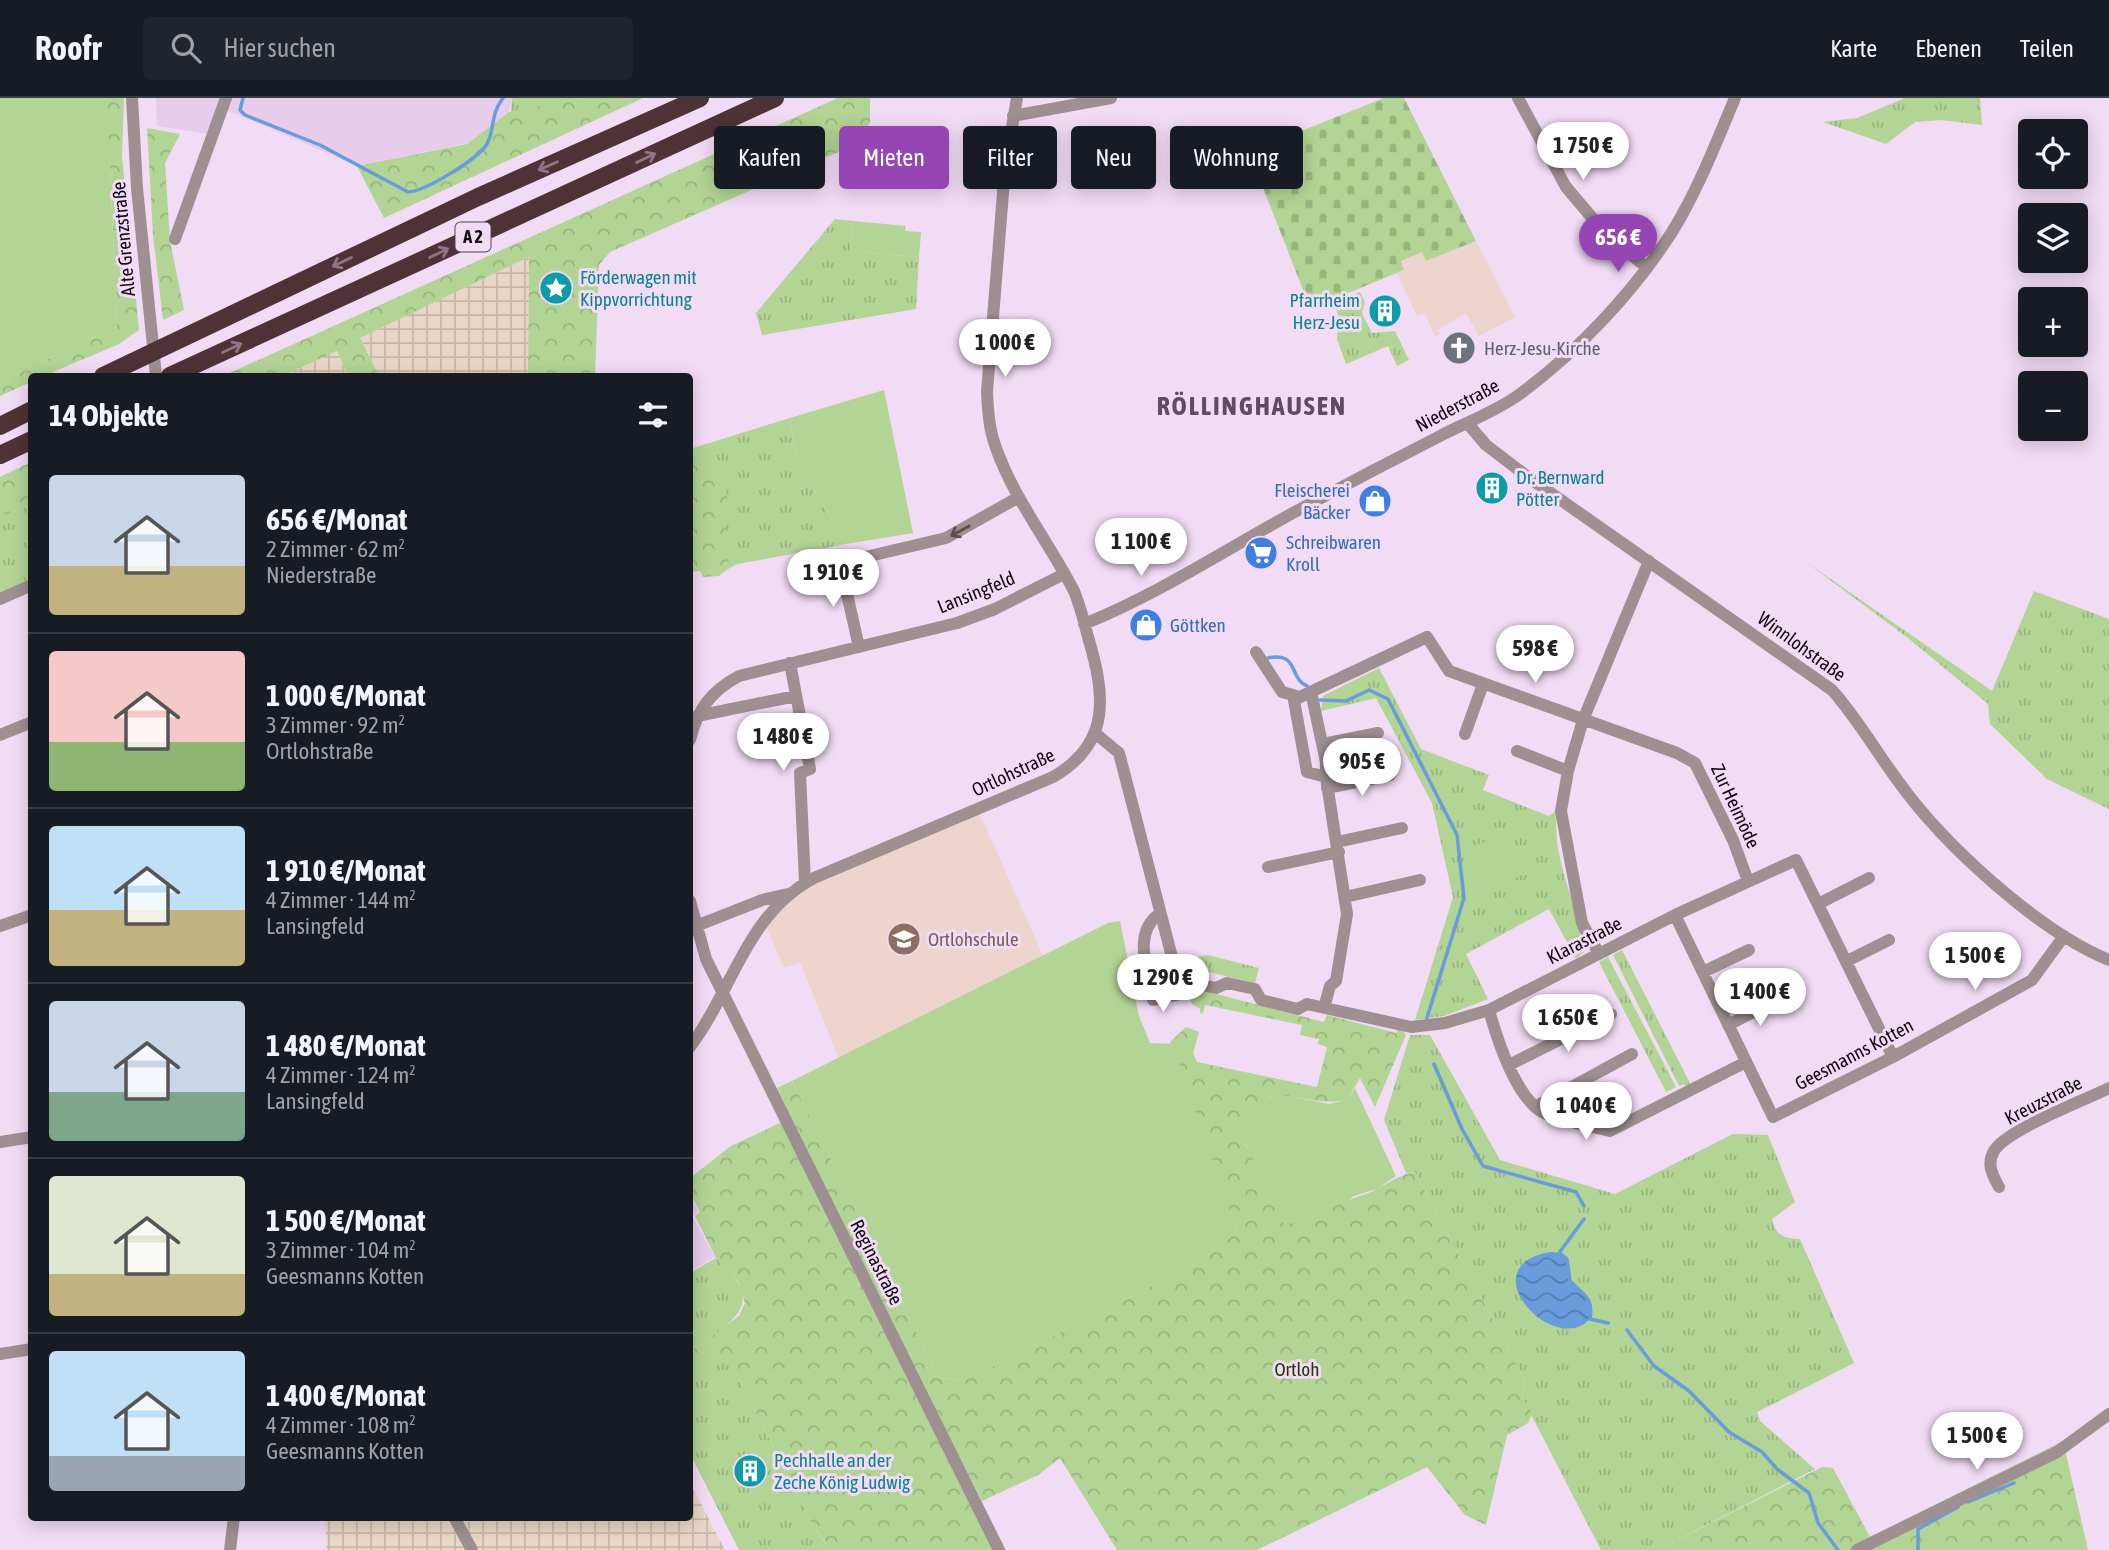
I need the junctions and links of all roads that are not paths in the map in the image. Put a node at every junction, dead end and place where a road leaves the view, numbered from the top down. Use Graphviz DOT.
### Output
graph roads {
  1 [pos="132,98"];
  2 [pos="226,98"];
  3 [pos="700,98"];
  4 [pos="775,98"];
  5 [pos="1017,98"];
  6 [pos="1111,98"];
  7 [pos="1518,98"];
  8 [pos="1735,98"];
  9 [pos="1013,116"];
  10 [pos="175,240"];
  11 [pos="1646,267"];
  12 [pos="109,373"];
  13 [pos="156,373"];
  14 [pos="177,373"];
  15 [pos="28,413"];
  16 [pos="1469,425"];
  17 [pos="0,426"];
  18 [pos="28,442"];
  19 [pos="0,454"];
  20 [pos="1019,498"];
  21 [pos="1649,562"];
  22 [pos="1064,574"];
  23 [pos="28,587"];
  24 [pos="0,599"];
  25 [pos="1084,624"];
  26 [pos="859,647"];
  27 [pos="1256,652"];
  28 [pos="790,663"];
  29 [pos="1483,684"];
  30 [pos="1311,692"];
  31 [pos="1293,695"];
  32 [pos="796,696"];
  33 [pos="697,716"];
  34 [pos="1583,720"];
  35 [pos="28,724"];
  36 [pos="693,730"];
  37 [pos="1095,733"];
  38 [pos="1378,733"];
  39 [pos="0,734"];
  40 [pos="1465,734"];
  41 [pos="1323,744"];
  42 [pos="1517,751"];
  43 [pos="1568,771"];
  44 [pos="1390,775"];
  45 [pos="1327,783"];
  46 [pos="1402,828"];
  47 [pos="1338,847"];
  48 [pos="1268,867"];
  49 [pos="1869,878"];
  50 [pos="1420,880"];
  51 [pos="1748,881"];
  52 [pos="805,883"];
  53 [pos="788,894"];
  54 [pos="1345,897"];
  55 [pos="1820,903"];
  56 [pos="693,914"];
  57 [pos="1159,914"];
  58 [pos="1675,915"];
  59 [pos="28,916"];
  60 [pos="0,926"];
  61 [pos="696,926"];
  62 [pos="2064,936"];
  63 [pos="1889,940"];
  64 [pos="1749,950"];
  65 [pos="1599,954"];
  66 [pos="2109,960"];
  67 [pos="1847,961"];
  68 [pos="1703,972"];
  69 [pos="1178,980"];
  70 [pos="723,991"];
  71 [pos="1777,1000"];
  72 [pos="1324,1008"];
  73 [pos="1489,1010"];
  74 [pos="1611,1014"];
  75 [pos="1728,1025"];
  76 [pos="693,1043"];
  77 [pos="1632,1054"];
  78 [pos="1893,1057"];
  79 [pos="1746,1062"];
  80 [pos="1510,1065"];
  81 [pos="2109,1088"];
  82 [pos="1535,1107"];
  83 [pos="28,1138"];
  84 [pos="0,1142"];
  85 [pos="1999,1187"];
  86 [pos="28,1350"];
  87 [pos="0,1354"];
  88 [pos="2109,1414"];
  89 [pos="234,1521"];
  90 [pos="456,1521"];
  91 [pos="230,1550"];
  92 [pos="472,1550"];
  93 [pos="999,1550"];
  94 [pos="1857,1550"];
  1 -- 13 [label="street, Alte Grenzstraße"];
  2 -- 10 [label="street"];
  3 -- 12 [label="highway, A 2, one-way"];
  14 -- 4 [label="highway, A 2, one-way"];
  5 -- 9 [label="street, Ortlohstraße"];
  6 -- 9 [label="street"];
  7 -- 11 [label="street"];
  8 -- 11 [label="street, Niederstraße"];
  9 -- 20 [label="street, Ortlohstraße"];
  11 -- 16 [label="street, Niederstraße"];
  15 -- 17 [label="highway"];
  16 -- 21 [label="street, Winnlohstraße"];
  16 -- 25 [label="street, Niederstraße"];
  18 -- 19 [label="highway"];
  20 -- 22 [label="street, Ortlohstraße"];
  20 -- 26 [label="street, one-way"];
  21 -- 34 [label="street"];
  21 -- 62 [label="street, Winnlohstraße"];
  22 -- 25 [label="street, Ortlohstraße"];
  22 -- 26 [label="street, Lansingfeld"];
  23 -- 24 [label="street"];
  25 -- 37 [label="street, Ortlohstraße"];
  26 -- 28 [label="street, Lansingfeld"];
  27 -- 31 [label="street"];
  28 -- 32 [label="street"];
  28 -- 33 [label="street, Lansingfeld"];
  29 -- 30 [label="street, Zur Heimöde"];
  29 -- 34 [label="street, Zur Heimöde"];
  29 -- 40 [label="street"];
  30 -- 31 [label="street, Zur Heimöde"];
  30 -- 41 [label="street"];
  31 -- 45 [label="street"];
  32 -- 33 [label="street"];
  32 -- 52 [label="street"];
  33 -- 36 [label="street, Lansingfeld"];
  34 -- 43 [label="street"];
  34 -- 51 [label="street, Zur Heimöde"];
  35 -- 39 [label="street"];
  37 -- 52 [label="street, Ortlohstraße"];
  37 -- 57 [label="street"];
  38 -- 41 [label="street"];
  41 -- 45 [label="street"];
  42 -- 43 [label="street"];
  43 -- 65 [label="street"];
  44 -- 45 [label="street"];
  45 -- 47 [label="street"];
  46 -- 47 [label="street"];
  47 -- 48 [label="street"];
  47 -- 54 [label="street"];
  49 -- 55 [label="street"];
  50 -- 54 [label="street"];
  51 -- 55 [label="street, Klarastraße"];
  51 -- 58 [label="street, Klarastraße"];
  52 -- 53 [label="street, Ortlohstraße"];
  53 -- 61 [label="street, Ortlohstraße"];
  53 -- 70 [label="street, Ortlohstraße"];
  54 -- 72 [label="street"];
  55 -- 67 [label="street, Klarastraße"];
  56 -- 61 [label="street"];
  57 -- 69 [label="street"];
  57 -- 69 [label="street"];
  58 -- 65 [label="street, Klarastraße"];
  58 -- 68 [label="street, Geesmanns Kotten"];
  59 -- 60 [label="street"];
  61 -- 70 [label="street"];
  62 -- 66 [label="street, Winnlohstraße"];
  62 -- 78 [label="street, Geesmanns Kotten"];
  63 -- 67 [label="street"];
  64 -- 68 [label="street"];
  65 -- 73 [label="street, Klarastraße"];
  67 -- 78 [label="street, Klarastraße"];
  68 -- 75 [label="street, Geesmanns Kotten"];
  69 -- 72 [label="street, Klarastraße"];
  70 -- 76 [label="street, Ortlohstraße"];
  70 -- 93 [label="street, Reginastraße"];
  71 -- 75 [label="street"];
  72 -- 73 [label="street, Klarastraße"];
  73 -- 80 [label="street"];
  74 -- 80 [label="street"];
  75 -- 79 [label="street, Geesmanns Kotten"];
  77 -- 82 [label="street"];
  78 -- 79 [label="street, Geesmanns Kotten"];
  79 -- 82 [label="street"];
  80 -- 82 [label="street"];
  81 -- 85 [label="street, Kreuzstraße"];
  83 -- 84 [label="street"];
  86 -- 87 [label="street"];
  88 -- 94 [label="street"];
  89 -- 91 [label="street"];
  90 -- 92 [label="street"];
}
